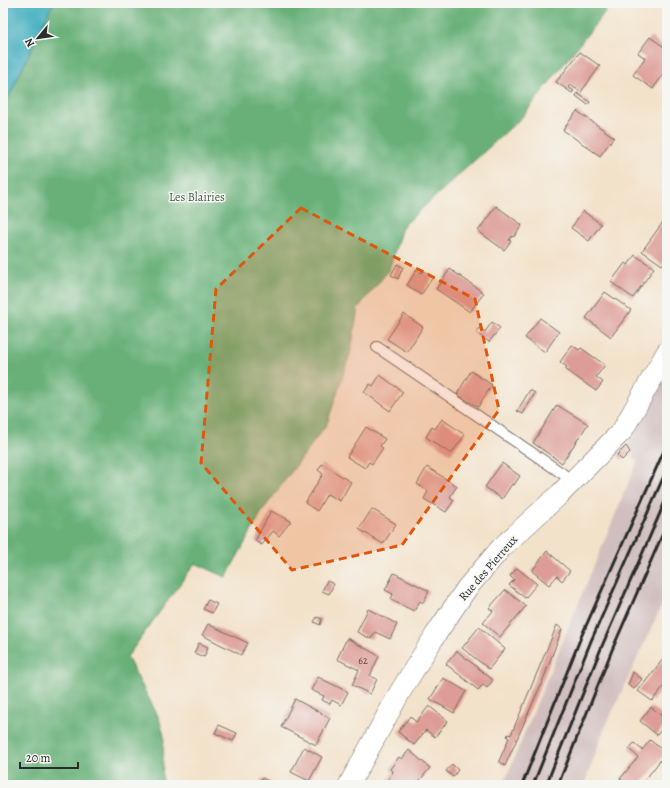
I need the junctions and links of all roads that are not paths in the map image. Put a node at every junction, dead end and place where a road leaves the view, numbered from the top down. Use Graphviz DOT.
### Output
graph roads {
  1 [pos="377,347"];
  2 [pos="667,352"];
  3 [pos="572,482"];
  4 [pos="349,785"];
  1 -- 3 [label="lane"];
  2 -- 3 [label="street, Rue des Pierreux"];
  3 -- 4 [label="street, Rue des Pierreux"];
}
